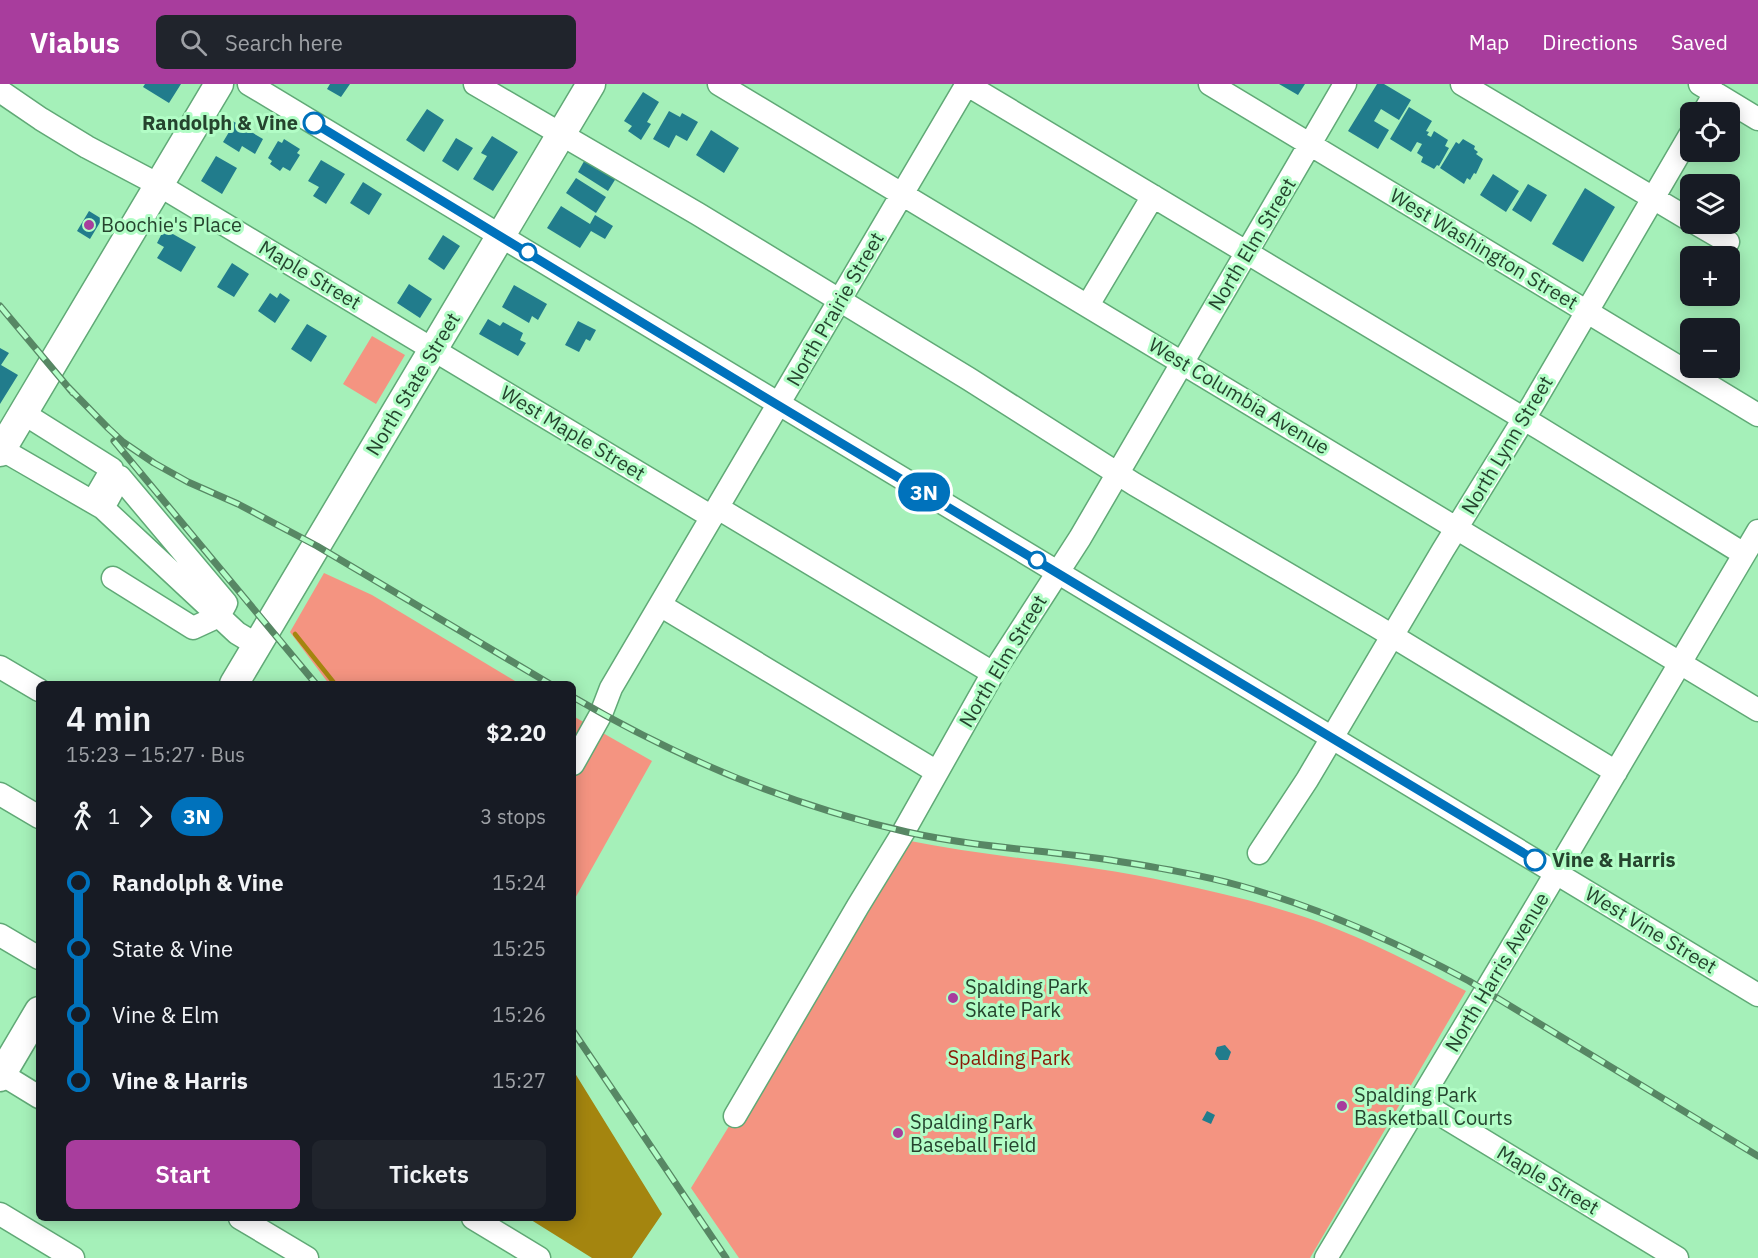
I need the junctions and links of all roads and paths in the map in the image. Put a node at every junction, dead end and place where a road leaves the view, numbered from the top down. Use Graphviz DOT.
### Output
graph roads {
  1 [pos="219,84"];
  2 [pos="249,84"];
  3 [pos="475,84"];
  4 [pos="591,84"];
  5 [pos="719,84"];
  6 [pos="967,84"];
  7 [pos="1210,84"];
  8 [pos="1345,84"];
  9 [pos="1462,84"];
  10 [pos="1708,89"];
  11 [pos="0,92"];
  12 [pos="1758,119"];
  13 [pos="562,135"];
  14 [pos="1310,145"];
  15 [pos="1680,152"];
  16 [pos="159,185"];
  17 [pos="903,193"];
  18 [pos="1153,196"];
  19 [pos="1653,198"];
  20 [pos="1680,214"];
  21 [pos="1714,234"];
  22 [pos="502,236"];
  23 [pos="1728,242"];
  24 [pos="1247,253"];
  25 [pos="840,301"];
  26 [pos="1088,304"];
  27 [pos="1586,311"];
  28 [pos="433,349"];
  29 [pos="1182,361"];
  30 [pos="779,405"];
  31 [pos="23,413"];
  32 [pos="1758,415"];
  33 [pos="1523,419"];
  34 [pos="1,451"];
  35 [pos="1117,473"];
  36 [pos="98,505"];
  37 [pos="715,512"];
  38 [pos="1456,527"];
  39 [pos="1758,531"];
  40 [pos="1744,554"];
  41 [pos="1056,572"];
  42 [pos="113,579"];
  43 [pos="660,605"];
  44 [pos="219,616"];
  45 [pos="1392,635"];
  46 [pos="257,645"];
  47 [pos="1680,663"];
  48 [pos="0,667"];
  49 [pos="993,673"];
  50 [pos="236,681"];
  51 [pos="36,688"];
  52 [pos="1758,710"];
  53 [pos="1326,746"];
  54 [pos="576,759"];
  55 [pos="938,772"];
  56 [pos="1616,772"];
  57 [pos="0,794"];
  58 [pos="36,815"];
  59 [pos="1259,853"];
  60 [pos="1556,872"];
  61 [pos="0,935"];
  62 [pos="36,956"];
  63 [pos="1758,995"];
  64 [pos="36,1016"];
  65 [pos="1,1075"];
  66 [pos="36,1095"];
  67 [pos="1420,1102"];
  68 [pos="735,1116"];
  69 [pos="0,1214"];
  70 [pos="245,1221"];
  71 [pos="477,1221"];
  72 [pos="73,1258"];
  73 [pos="307,1258"];
  74 [pos="539,1258"];
  75 [pos="1326,1258"];
  76 [pos="1677,1258"];
  1 -- 16 [label="main road"];
  2 -- 22 [label="street, West Vine Street"];
  3 -- 13 [label="street"];
  4 -- 13 [label="main road, North State Street"];
  5 -- 17 [label="street, West Columbia Avenue"];
  6 -- 17 [label="street, North Prairie Street"];
  6 -- 18 [label="street"];
  7 -- 14 [label="street, West Washington Street"];
  8 -- 14 [label="street, North Elm Street"];
  9 -- 19 [label="street"];
  10 -- 12 [label="street"];
  11 -- 16 [label="street, Maple Street"];
  13 -- 22 [label="main road, North State Street"];
  13 -- 25 [label="street"];
  14 -- 24 [label="street, North Elm Street"];
  14 -- 27 [label="street, West Washington Street"];
  15 -- 19 [label="street, North Lynn Street"];
  16 -- 28 [label="street, Maple Street"];
  16 -- 31 [label="main road"];
  17 -- 25 [label="street, North Prairie Street"];
  17 -- 26 [label="street, West Columbia Avenue"];
  18 -- 24 [label="street"];
  18 -- 26 [label="street"];
  19 -- 20 [label="street"];
  19 -- 27 [label="street, North Lynn Street"];
  21 -- 23 [label="street"];
  22 -- 28 [label="main road, North State Street"];
  22 -- 30 [label="street, West Vine Street"];
  24 -- 29 [label="street, North Elm Street"];
  24 -- 33 [label="street"];
  25 -- 30 [label="street, North Prairie Street"];
  25 -- 35 [label="street"];
  26 -- 29 [label="street, West Columbia Avenue"];
  27 -- 32 [label="street, West Washington Street"];
  27 -- 33 [label="street, North Lynn Street"];
  28 -- 37 [label="street, West Maple Street"];
  28 -- 46 [label="main road, North State Street"];
  29 -- 35 [label="street, North Elm Street"];
  29 -- 38 [label="street, West Columbia Avenue"];
  30 -- 37 [label="street, North Prairie Street"];
  30 -- 41 [label="street, West Vine Street"];
  31 -- 34 [label="main road"];
  31 -- 36 [label="street"];
  33 -- 38 [label="street, North Lynn Street"];
  33 -- 40 [label="street"];
  34 -- 36 [label="street"];
  35 -- 41 [label="street, North Elm Street"];
  35 -- 45 [label="street"];
  36 -- 44 [label="street"];
  36 -- 44 [label="street"];
  37 -- 43 [label="street, North Prairie Street"];
  37 -- 49 [label="street, West Maple Street"];
  38 -- 45 [label="street, North Lynn Street"];
  38 -- 47 [label="street, West Columbia Avenue"];
  39 -- 40 [label="street, North Harris Avenue"];
  40 -- 47 [label="street, North Harris Avenue"];
  41 -- 49 [label="street, North Elm Street"];
  41 -- 53 [label="street, West Vine Street"];
  42 -- 44 [label="street"];
  43 -- 54 [label="street, North Prairie Street"];
  43 -- 55 [label="street"];
  44 -- 46 [label="street"];
  45 -- 53 [label="street, North Lynn Street"];
  45 -- 56 [label="street"];
  46 -- 50 [label="main road, North State Street"];
  47 -- 52 [label="street, West Columbia Avenue"];
  47 -- 56 [label="street, North Harris Avenue"];
  48 -- 51 [label="street"];
  49 -- 55 [label="street, North Elm Street"];
  53 -- 59 [label="street, North Lynn Street"];
  53 -- 60 [label="street, West Vine Street"];
  55 -- 68 [label="street, North Elm Street"];
  56 -- 60 [label="street, North Harris Avenue"];
  57 -- 58 [label="street"];
  60 -- 63 [label="street, West Vine Street"];
  60 -- 67 [label="street, North Harris Avenue"];
  61 -- 62 [label="street"];
  64 -- 65 [label="main road"];
  65 -- 66 [label="street"];
  67 -- 75 [label="street, North Harris Avenue"];
  67 -- 76 [label="street, Maple Street"];
  69 -- 72 [label="street"];
  70 -- 73 [label="street"];
  71 -- 74 [label="street"];
}
